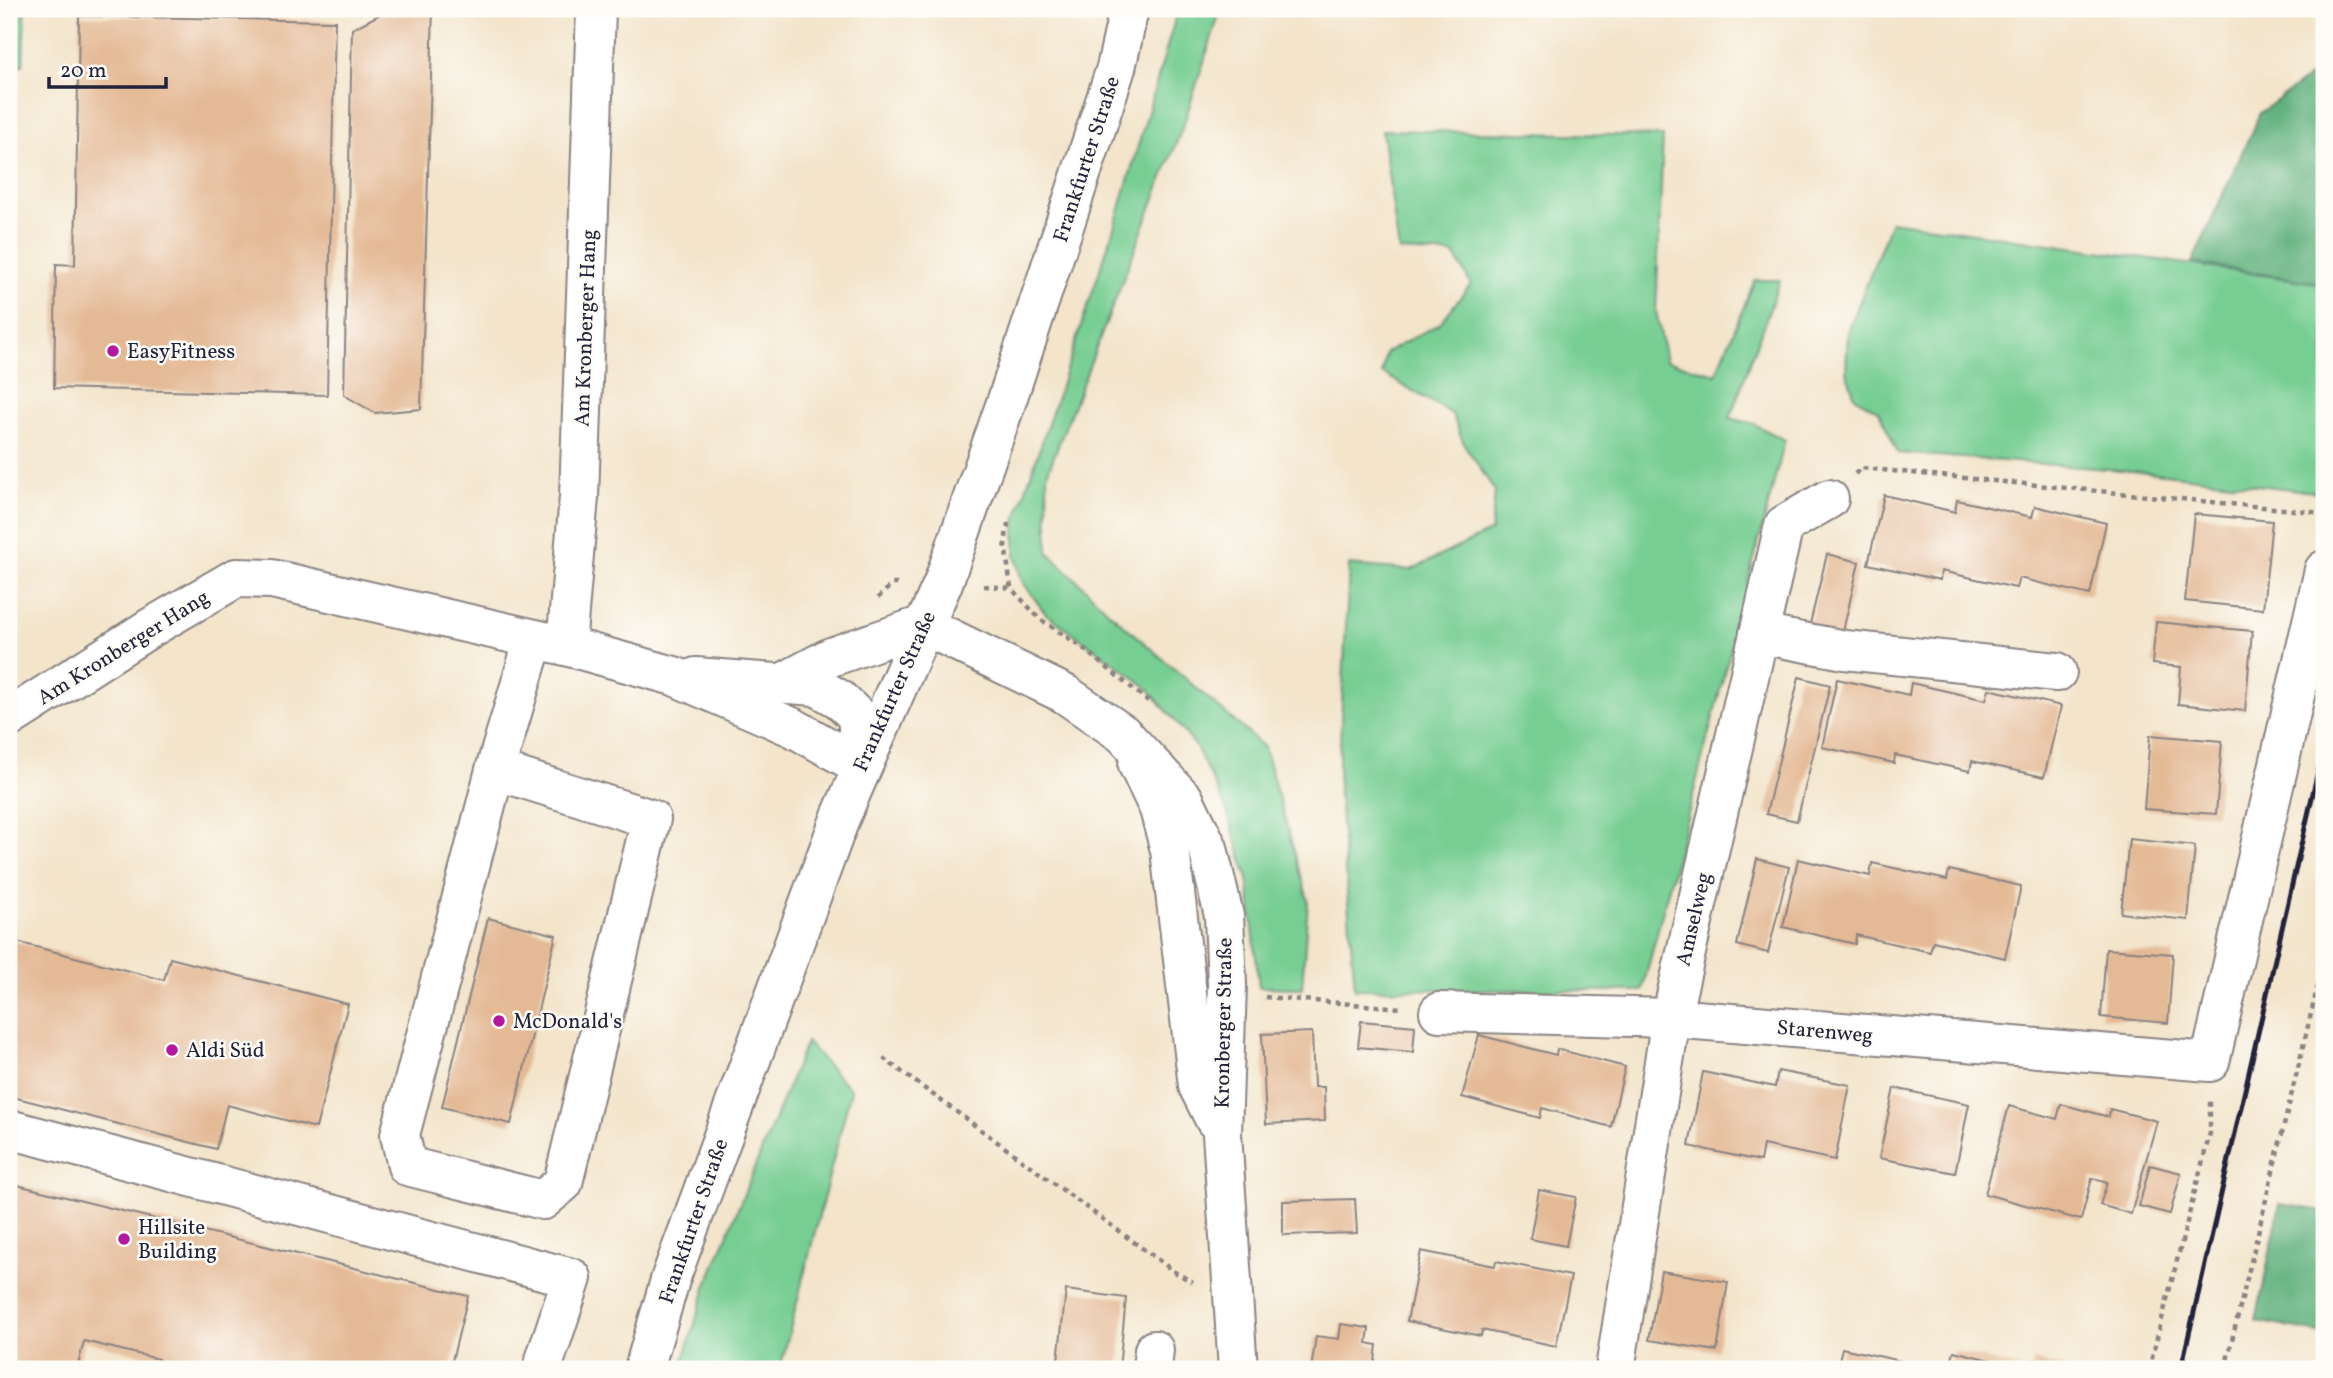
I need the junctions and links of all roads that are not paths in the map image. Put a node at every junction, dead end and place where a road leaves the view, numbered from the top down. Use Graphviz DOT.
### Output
graph roads {
  1 [pos="596,9"];
  2 [pos="1129,9"];
  3 [pos="1829,499"];
  4 [pos="2324,570"];
  5 [pos="923,625"];
  6 [pos="1759,634"];
  7 [pos="550,642"];
  8 [pos="2057,672"];
  9 [pos="674,676"];
  10 [pos="786,681"];
  11 [pos="9,718"];
  12 [pos="861,766"];
  13 [pos="495,770"];
  14 [pos="1439,1012"];
  15 [pos="1671,1018"];
  16 [pos="9,1129"];
  17 [pos="542,1369"];
  18 [pos="644,1369"];
  19 [pos="1238,1369"];
  20 [pos="1615,1369"];
  1 -- 7 [label="street, Am Kronberger Hang"];
  2 -- 5 [label="street, Frankfurter Straße"];
  3 -- 6 [label="street, Amselweg"];
  4 -- 15 [label="street, Starenweg"];
  5 -- 10 [label="street"];
  5 -- 12 [label="street, Frankfurter Straße"];
  5 -- 19 [label="street, Kronberger Straße"];
  6 -- 8 [label="street"];
  6 -- 15 [label="street, Amselweg"];
  7 -- 9 [label="street, Am Kronberger Hang"];
  7 -- 11 [label="street, Am Kronberger Hang"];
  7 -- 13 [label="street"];
  9 -- 10 [label="street, Am Kronberger Hang"];
  9 -- 12 [label="street, Am Kronberger Hang"];
  10 -- 12 [label="street, Am Kronberger Hang"];
  12 -- 18 [label="street, Frankfurter Straße"];
  13 -- 13 [label="street"];
  14 -- 15 [label="street, Starenweg"];
  15 -- 20 [label="street, Amselweg"];
  16 -- 17 [label="street"];
}
